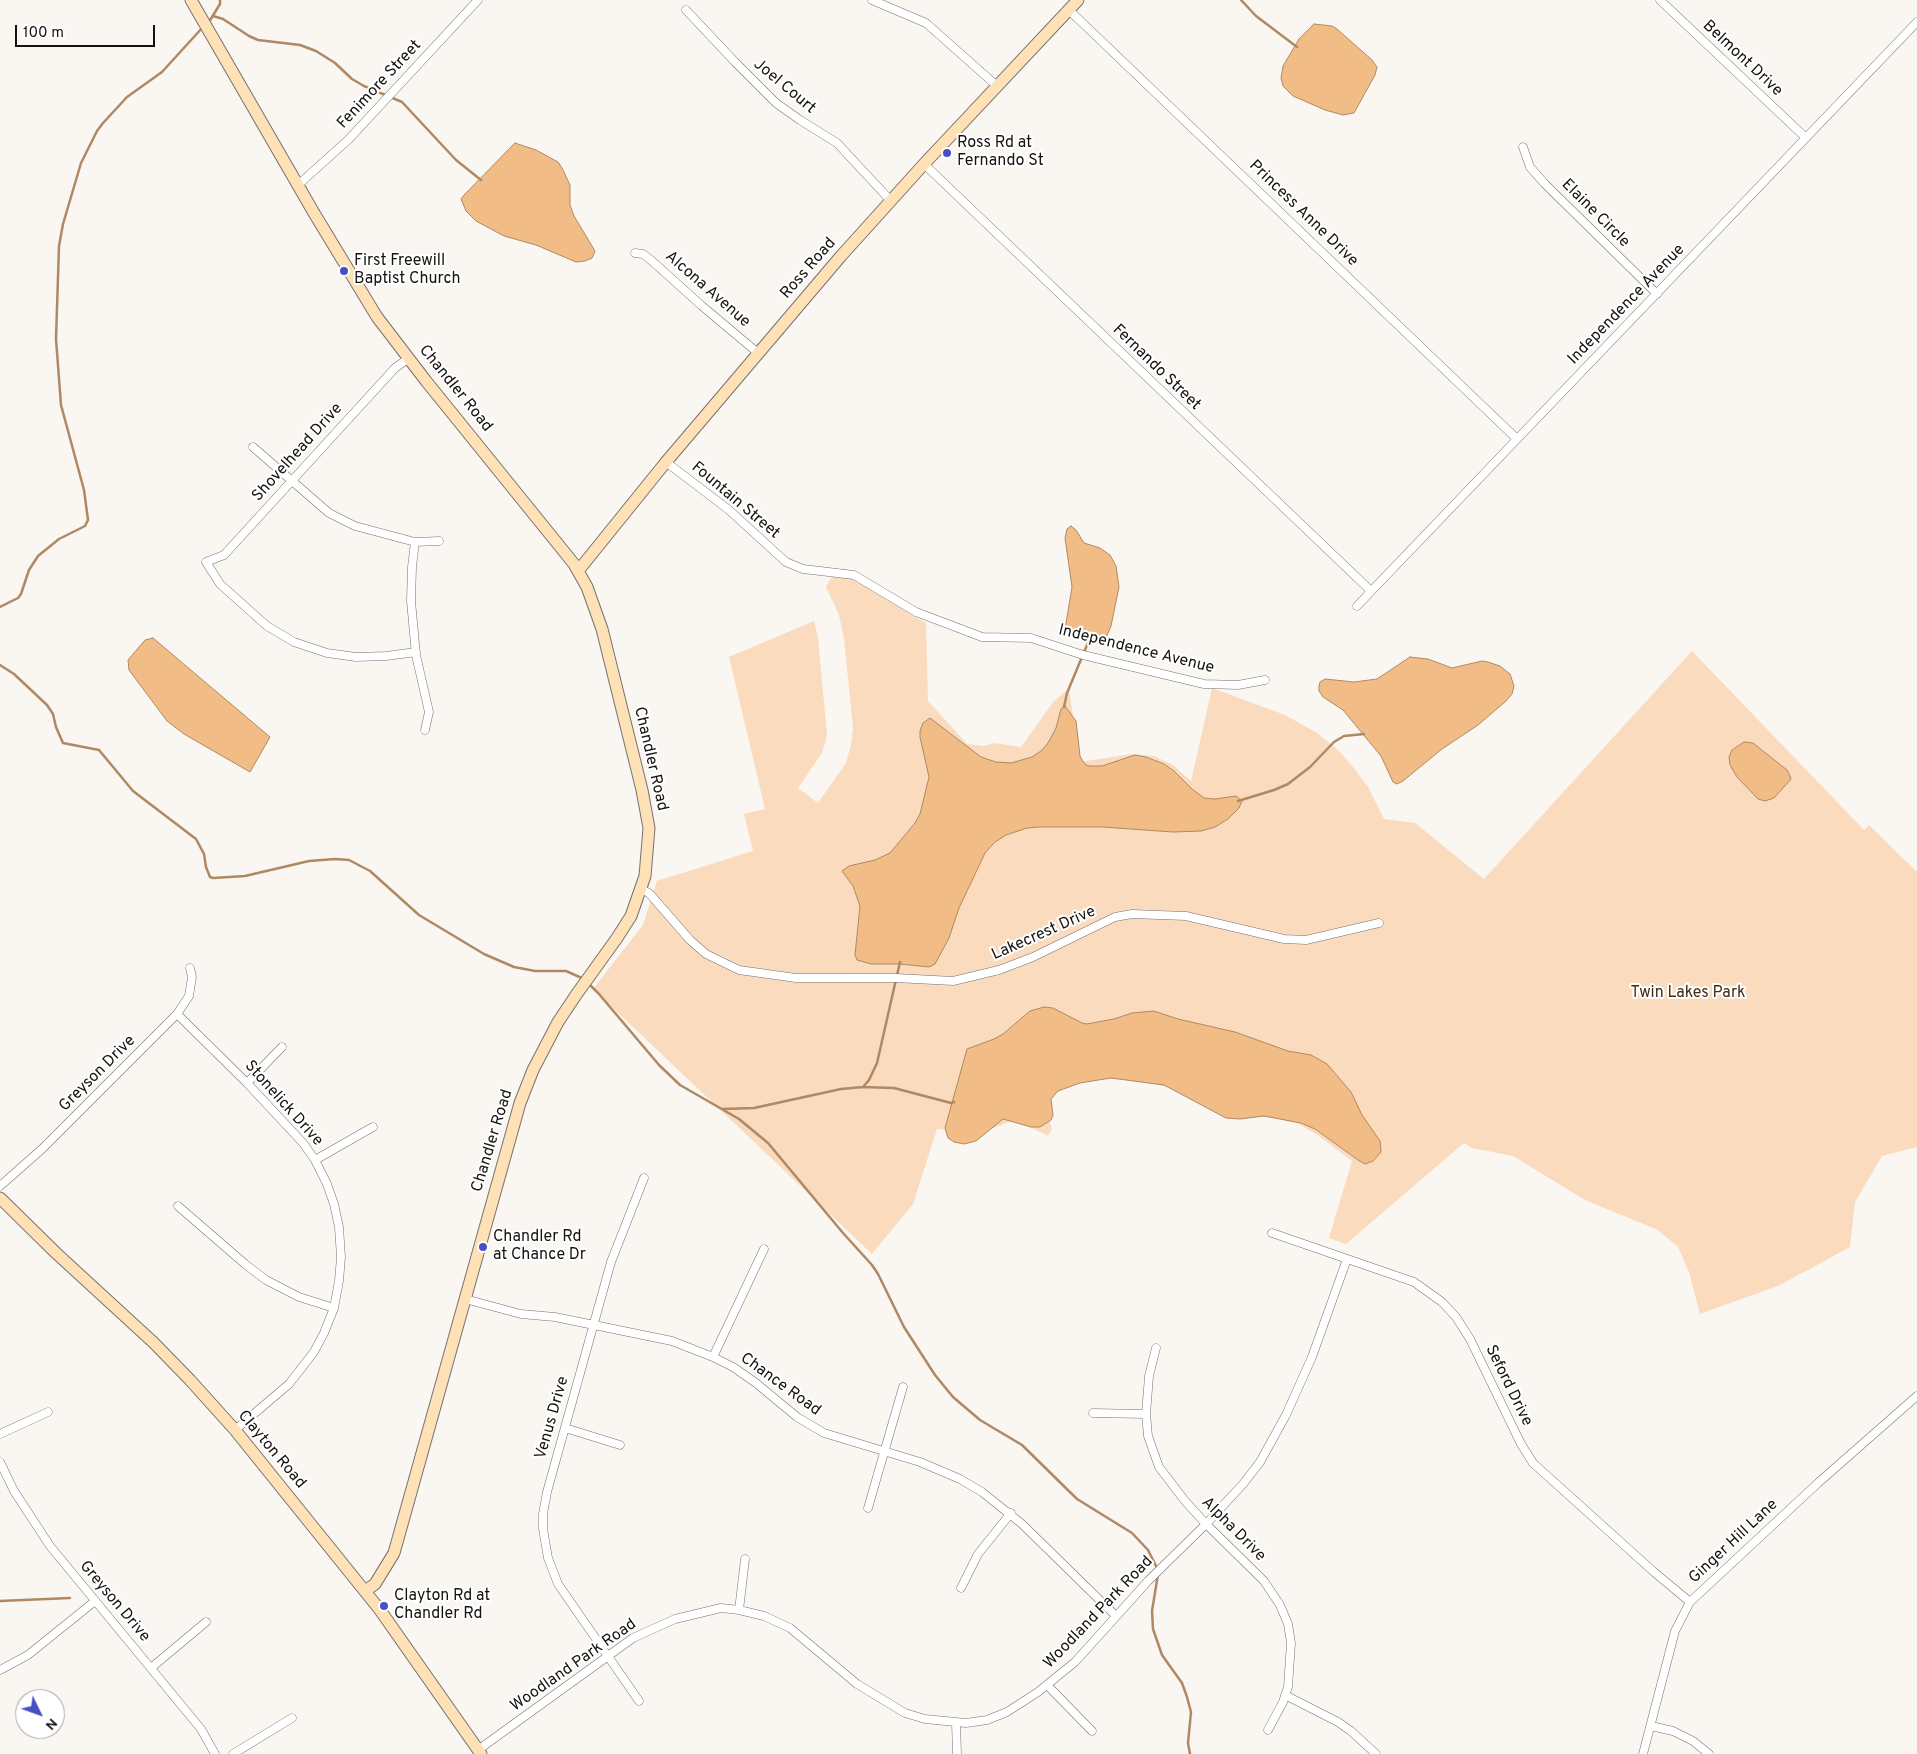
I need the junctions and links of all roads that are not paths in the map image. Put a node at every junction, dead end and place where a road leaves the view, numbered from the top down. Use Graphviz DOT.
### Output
graph roads {
  1 [pos="192,0"];
  2 [pos="478,0"];
  3 [pos="872,0"];
  4 [pos="1078,0"];
  5 [pos="1660,0"];
  6 [pos="686,10"];
  7 [pos="1069,10"];
  8 [pos="1917,22"];
  9 [pos="997,86"];
  10 [pos="1806,138"];
  11 [pos="1524,147"];
  12 [pos="924,164"];
  13 [pos="298,185"];
  14 [pos="890,200"];
  15 [pos="635,253"];
  16 [pos="1657,294"];
  17 [pos="758,353"];
  18 [pos="409,358"];
  19 [pos="1517,439"];
  20 [pos="253,447"];
  21 [pos="666,462"];
  22 [pos="292,481"];
  23 [pos="439,541"];
  24 [pos="415,542"];
  25 [pos="786,562"];
  26 [pos="578,571"];
  27 [pos="1371,591"];
  28 [pos="1357,606"];
  29 [pos="416,652"];
  30 [pos="1265,680"];
  31 [pos="425,730"];
  32 [pos="641,889"];
  33 [pos="1379,923"];
  34 [pos="190,968"];
  35 [pos="177,1014"];
  36 [pos="282,1047"];
  37 [pos="247,1083"];
  38 [pos="374,1127"];
  39 [pos="316,1160"];
  40 [pos="644,1178"];
  41 [pos="0,1186"];
  42 [pos="0,1198"];
  43 [pos="178,1206"];
  44 [pos="1272,1233"];
  45 [pos="764,1249"];
  46 [pos="1347,1259"];
  47 [pos="465,1299"];
  48 [pos="334,1308"];
  49 [pos="594,1325"];
  50 [pos="1156,1348"];
  51 [pos="713,1357"];
  52 [pos="903,1387"];
  53 [pos="1917,1396"];
  54 [pos="48,1412"];
  55 [pos="1092,1413"];
  56 [pos="1146,1414"];
  57 [pos="565,1428"];
  58 [pos="235,1430"];
  59 [pos="0,1434"];
  60 [pos="620,1445"];
  61 [pos="884,1451"];
  62 [pos="0,1462"];
  63 [pos="868,1508"];
  64 [pos="1011,1513"];
  65 [pos="1206,1524"];
  66 [pos="745,1559"];
  67 [pos="961,1588"];
  68 [pos="365,1591"];
  69 [pos="95,1602"];
  70 [pos="1690,1602"];
  71 [pos="739,1610"];
  72 [pos="1116,1616"];
  73 [pos="206,1622"];
  74 [pos="609,1657"];
  75 [pos="151,1668"];
  76 [pos="0,1670"];
  77 [pos="1047,1685"];
  78 [pos="1285,1695"];
  79 [pos="639,1701"];
  80 [pos="292,1718"];
  81 [pos="956,1722"];
  82 [pos="1651,1726"];
  83 [pos="1268,1730"];
  84 [pos="1092,1731"];
  85 [pos="479,1752"];
  86 [pos="215,1754"];
  87 [pos="233,1754"];
  88 [pos="957,1754"];
  89 [pos="1376,1754"];
  90 [pos="1643,1754"];
  91 [pos="1709,1754"];
  1 -- 13 [label="street, Chandler Road"];
  2 -- 13 [label="street, Fenimore Street"];
  3 -- 9 [label="street"];
  4 -- 7 [label="street, Ross Road"];
  5 -- 10 [label="street, Belmont Drive"];
  6 -- 14 [label="street, Joel Court"];
  7 -- 9 [label="street, Ross Road"];
  7 -- 19 [label="street, Princess Anne Drive"];
  8 -- 10 [label="street, Independence Avenue"];
  9 -- 12 [label="street, Ross Road"];
  10 -- 16 [label="street, Independence Avenue"];
  11 -- 16 [label="street, Elaine Circle"];
  12 -- 14 [label="street, Ross Road"];
  12 -- 27 [label="street, Fernando Street"];
  13 -- 18 [label="street, Chandler Road"];
  14 -- 17 [label="street, Ross Road"];
  15 -- 17 [label="street, Alcona Avenue"];
  16 -- 19 [label="street, Independence Avenue"];
  17 -- 21 [label="street, Ross Road"];
  18 -- 22 [label="street, Shovelhead Drive"];
  18 -- 26 [label="street, Chandler Road"];
  19 -- 27 [label="street, Independence Avenue"];
  20 -- 22 [label="street"];
  21 -- 25 [label="street, Fountain Street"];
  21 -- 26 [label="street, Ross Road"];
  22 -- 24 [label="street"];
  22 -- 29 [label="street, Shovelhead Drive"];
  23 -- 24 [label="street"];
  24 -- 29 [label="street"];
  25 -- 30 [label="street, Independence Avenue"];
  26 -- 32 [label="street, Chandler Road"];
  27 -- 28 [label="street, Independence Avenue"];
  29 -- 31 [label="street"];
  32 -- 33 [label="street, Lakecrest Drive"];
  32 -- 47 [label="street, Chandler Road"];
  34 -- 35 [label="street, Greyson Drive"];
  35 -- 37 [label="street, Stonelick Drive"];
  35 -- 41 [label="street, Greyson Drive"];
  36 -- 37 [label="street"];
  37 -- 39 [label="street, Stonelick Drive"];
  38 -- 39 [label="street"];
  39 -- 48 [label="street, Stonelick Drive"];
  40 -- 49 [label="street, Venus Drive"];
  42 -- 58 [label="street, Clayton Road"];
  43 -- 48 [label="street"];
  44 -- 46 [label="street, Seford Drive"];
  45 -- 51 [label="street"];
  46 -- 65 [label="street, Woodland Park Road"];
  46 -- 70 [label="street, Seford Drive"];
  47 -- 49 [label="street, Chance Road"];
  47 -- 68 [label="street, Chandler Road"];
  48 -- 58 [label="street, Stonelick Drive"];
  49 -- 51 [label="street, Chance Road"];
  49 -- 57 [label="street, Venus Drive"];
  50 -- 56 [label="street, Alpha Drive"];
  51 -- 61 [label="street, Chance Road"];
  52 -- 61 [label="street"];
  53 -- 70 [label="street, Ginger Hill Lane"];
  54 -- 59 [label="street"];
  55 -- 56 [label="street"];
  56 -- 65 [label="street, Alpha Drive"];
  57 -- 60 [label="street"];
  57 -- 74 [label="street, Venus Drive"];
  58 -- 68 [label="street, Clayton Road"];
  61 -- 63 [label="street"];
  61 -- 64 [label="street, Chance Road"];
  62 -- 69 [label="street, Greyson Drive"];
  64 -- 67 [label="street"];
  64 -- 72 [label="street, Chance Road"];
  65 -- 72 [label="street, Woodland Park Road"];
  65 -- 78 [label="street, Alpha Drive"];
  66 -- 71 [label="street"];
  68 -- 85 [label="street, Clayton Road"];
  69 -- 75 [label="street, Greyson Drive"];
  69 -- 76 [label="street"];
  70 -- 82 [label="street, Ginger Hill Lane"];
  71 -- 74 [label="street, Woodland Park Road"];
  71 -- 81 [label="street, Woodland Park Road"];
  72 -- 77 [label="street, Woodland Park Road"];
  73 -- 75 [label="street"];
  74 -- 79 [label="street, Venus Drive"];
  74 -- 85 [label="street, Woodland Park Road"];
  75 -- 86 [label="street, Greyson Drive"];
  77 -- 81 [label="street, Woodland Park Road"];
  77 -- 84 [label="street"];
  78 -- 83 [label="street, Alpha Drive"];
  78 -- 89 [label="street"];
  80 -- 87 [label="street"];
  81 -- 88 [label="street"];
  82 -- 90 [label="street, Ginger Hill Lane"];
  82 -- 91 [label="street"];
}
